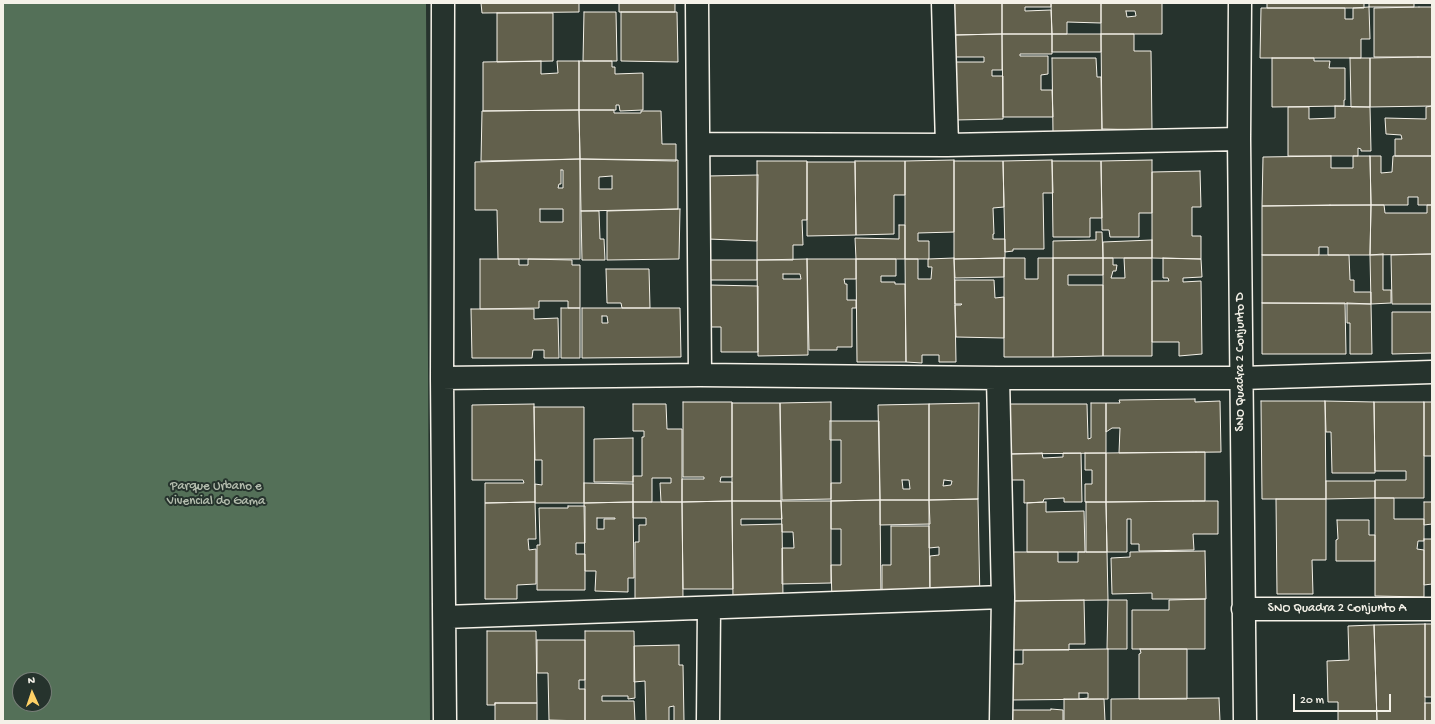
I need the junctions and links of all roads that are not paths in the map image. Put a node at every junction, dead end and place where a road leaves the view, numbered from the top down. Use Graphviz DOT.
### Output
graph roads {
  1 [pos="443,3"];
  2 [pos="697,3"];
  3 [pos="943,3"];
  4 [pos="1240,3"];
  5 [pos="1239,139"];
  6 [pos="699,144"];
  7 [pos="947,145"];
  8 [pos="1432,372"];
  9 [pos="700,375"];
  10 [pos="442,378"];
  11 [pos="998,378"];
  12 [pos="1242,378"];
  13 [pos="1002,597"];
  14 [pos="709,608"];
  15 [pos="1243,609"];
  16 [pos="1432,609"];
  17 [pos="445,617"];
  18 [pos="446,721"];
  19 [pos="708,721"];
  20 [pos="1001,721"];
  21 [pos="1245,721"];
  1 -- 10 [label="street"];
  2 -- 6 [label="street"];
  3 -- 7 [label="street"];
  4 -- 5 [label="street, SNO Quadra 2 Conjunto D"];
  5 -- 7 [label="street"];
  5 -- 12 [label="street, SNO Quadra 2 Conjunto D"];
  6 -- 7 [label="street"];
  6 -- 9 [label="street"];
  8 -- 12 [label="street"];
  9 -- 10 [label="street"];
  9 -- 11 [label="street"];
  10 -- 17 [label="street"];
  11 -- 12 [label="street"];
  11 -- 13 [label="street"];
  12 -- 15 [label="street, SNO Quadra 2 Conjunto D"];
  13 -- 14 [label="street"];
  13 -- 20 [label="street"];
  14 -- 17 [label="street"];
  14 -- 19 [label="street"];
  15 -- 16 [label="street, SNO Quadra 2 Conjunto A"];
  15 -- 21 [label="street, SNO Quadra 2 Conjunto D"];
  17 -- 18 [label="street"];
}
